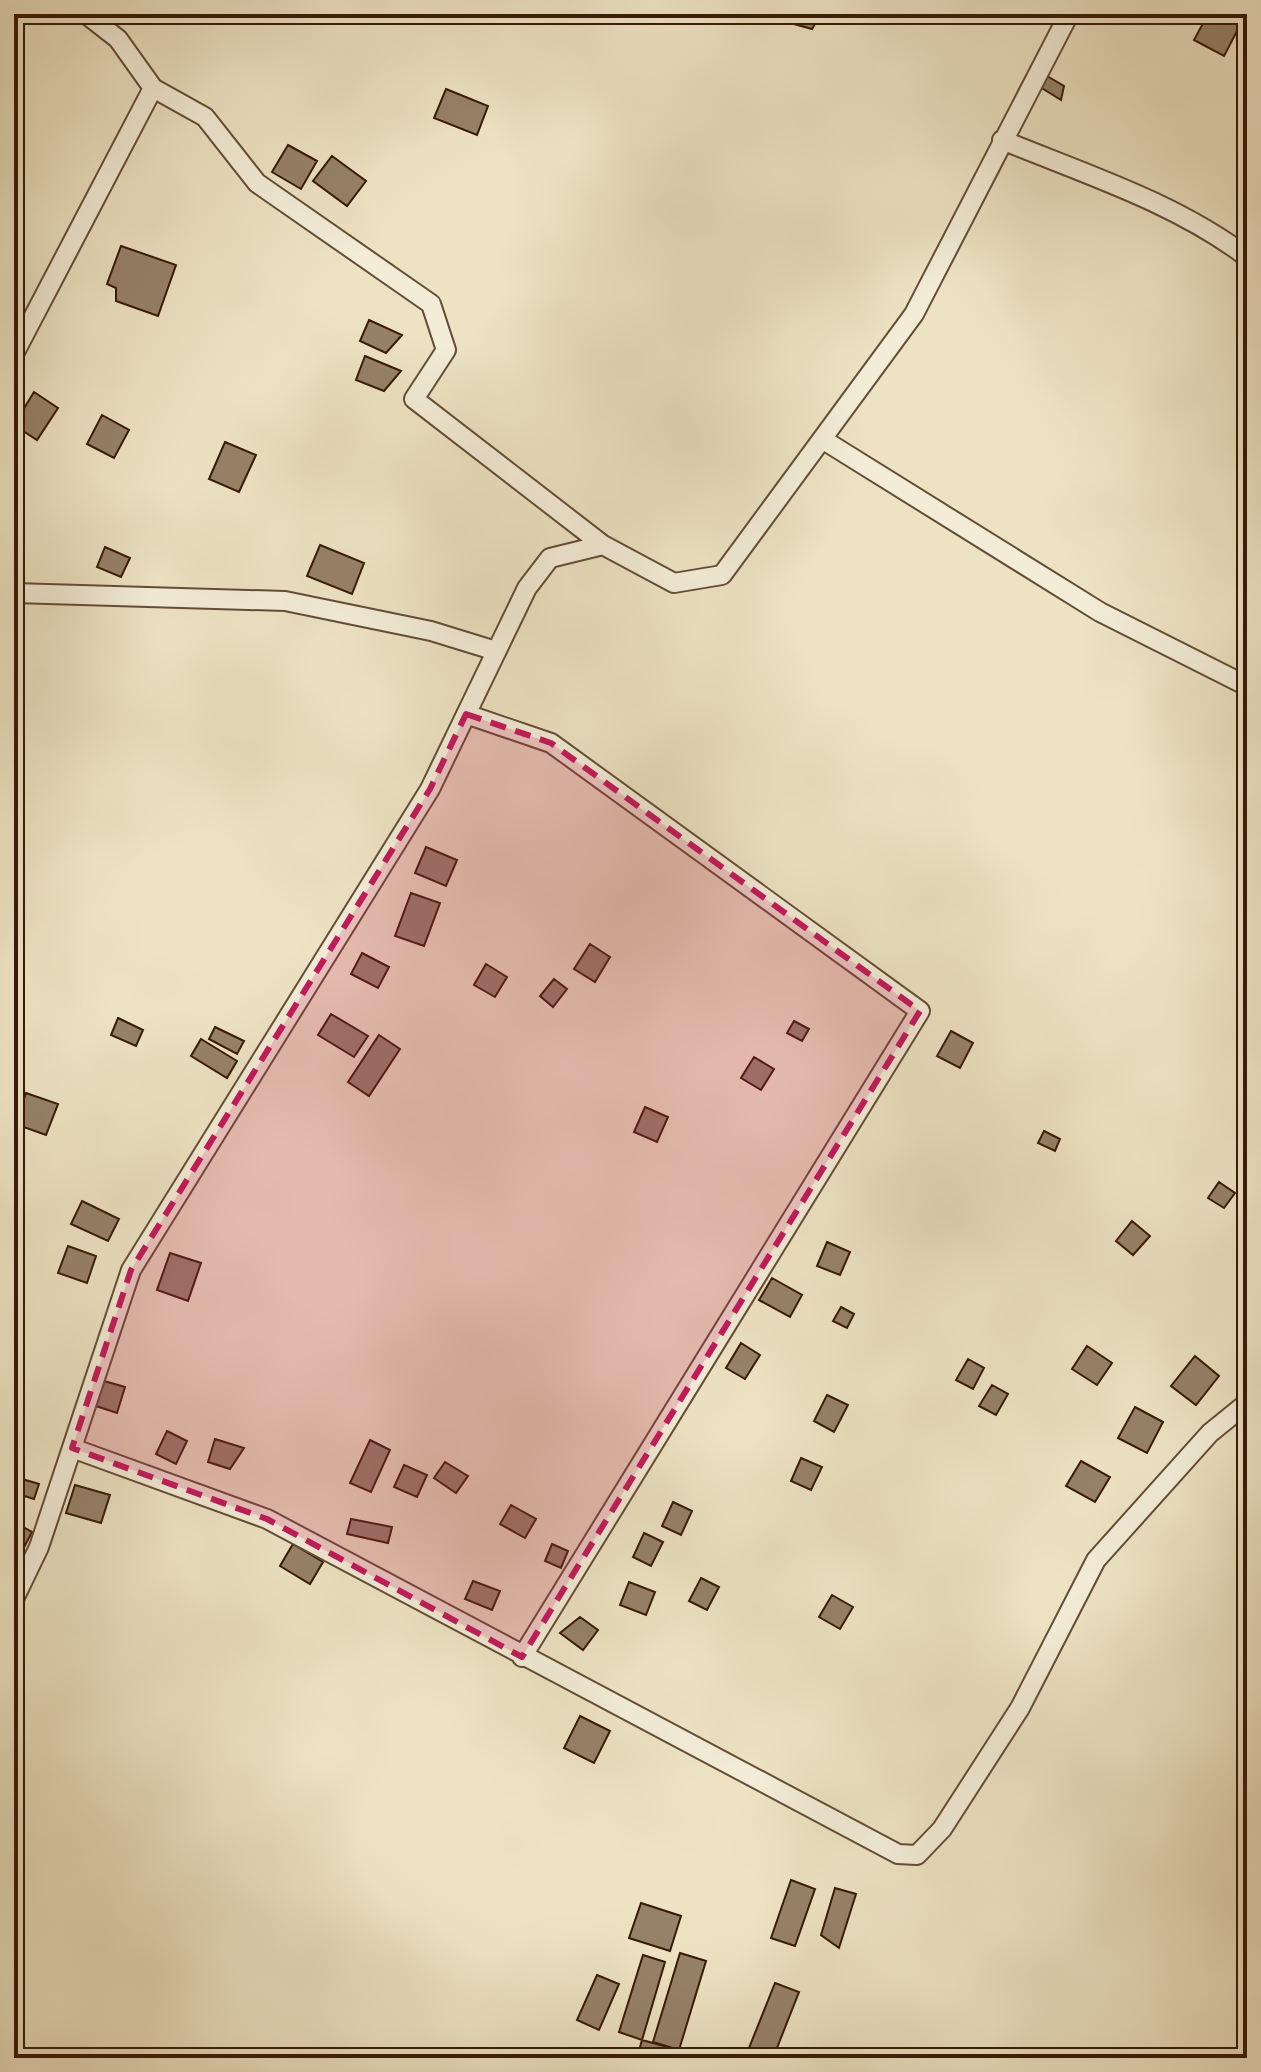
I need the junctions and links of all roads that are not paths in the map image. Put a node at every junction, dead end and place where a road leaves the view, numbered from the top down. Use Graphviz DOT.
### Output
graph roads {
  1 [pos="86,14"];
  2 [pos="1069,14"];
  3 [pos="153,88"];
  4 [pos="1002,140"];
  5 [pos="1247,257"];
  6 [pos="14,354"];
  7 [pos="822,439"];
  8 [pos="603,545"];
  9 [pos="14,593"];
  10 [pos="496,651"];
  11 [pos="1247,686"];
  12 [pos="466,714"];
  13 [pos="1247,1403"];
  14 [pos="72,1448"];
  15 [pos="14,1599"];
  16 [pos="522,1657"];
  1 -- 3 [label="street"];
  2 -- 4 [label="street"];
  3 -- 6 [label="street"];
  3 -- 8 [label="street"];
  4 -- 5 [label="street"];
  4 -- 7 [label="street"];
  7 -- 8 [label="street"];
  7 -- 11 [label="street"];
  8 -- 10 [label="street"];
  9 -- 10 [label="street"];
  10 -- 12 [label="street"];
  12 -- 14 [label="street"];
  12 -- 16 [label="street"];
  13 -- 16 [label="street"];
  14 -- 15 [label="street"];
  14 -- 16 [label="street"];
}
